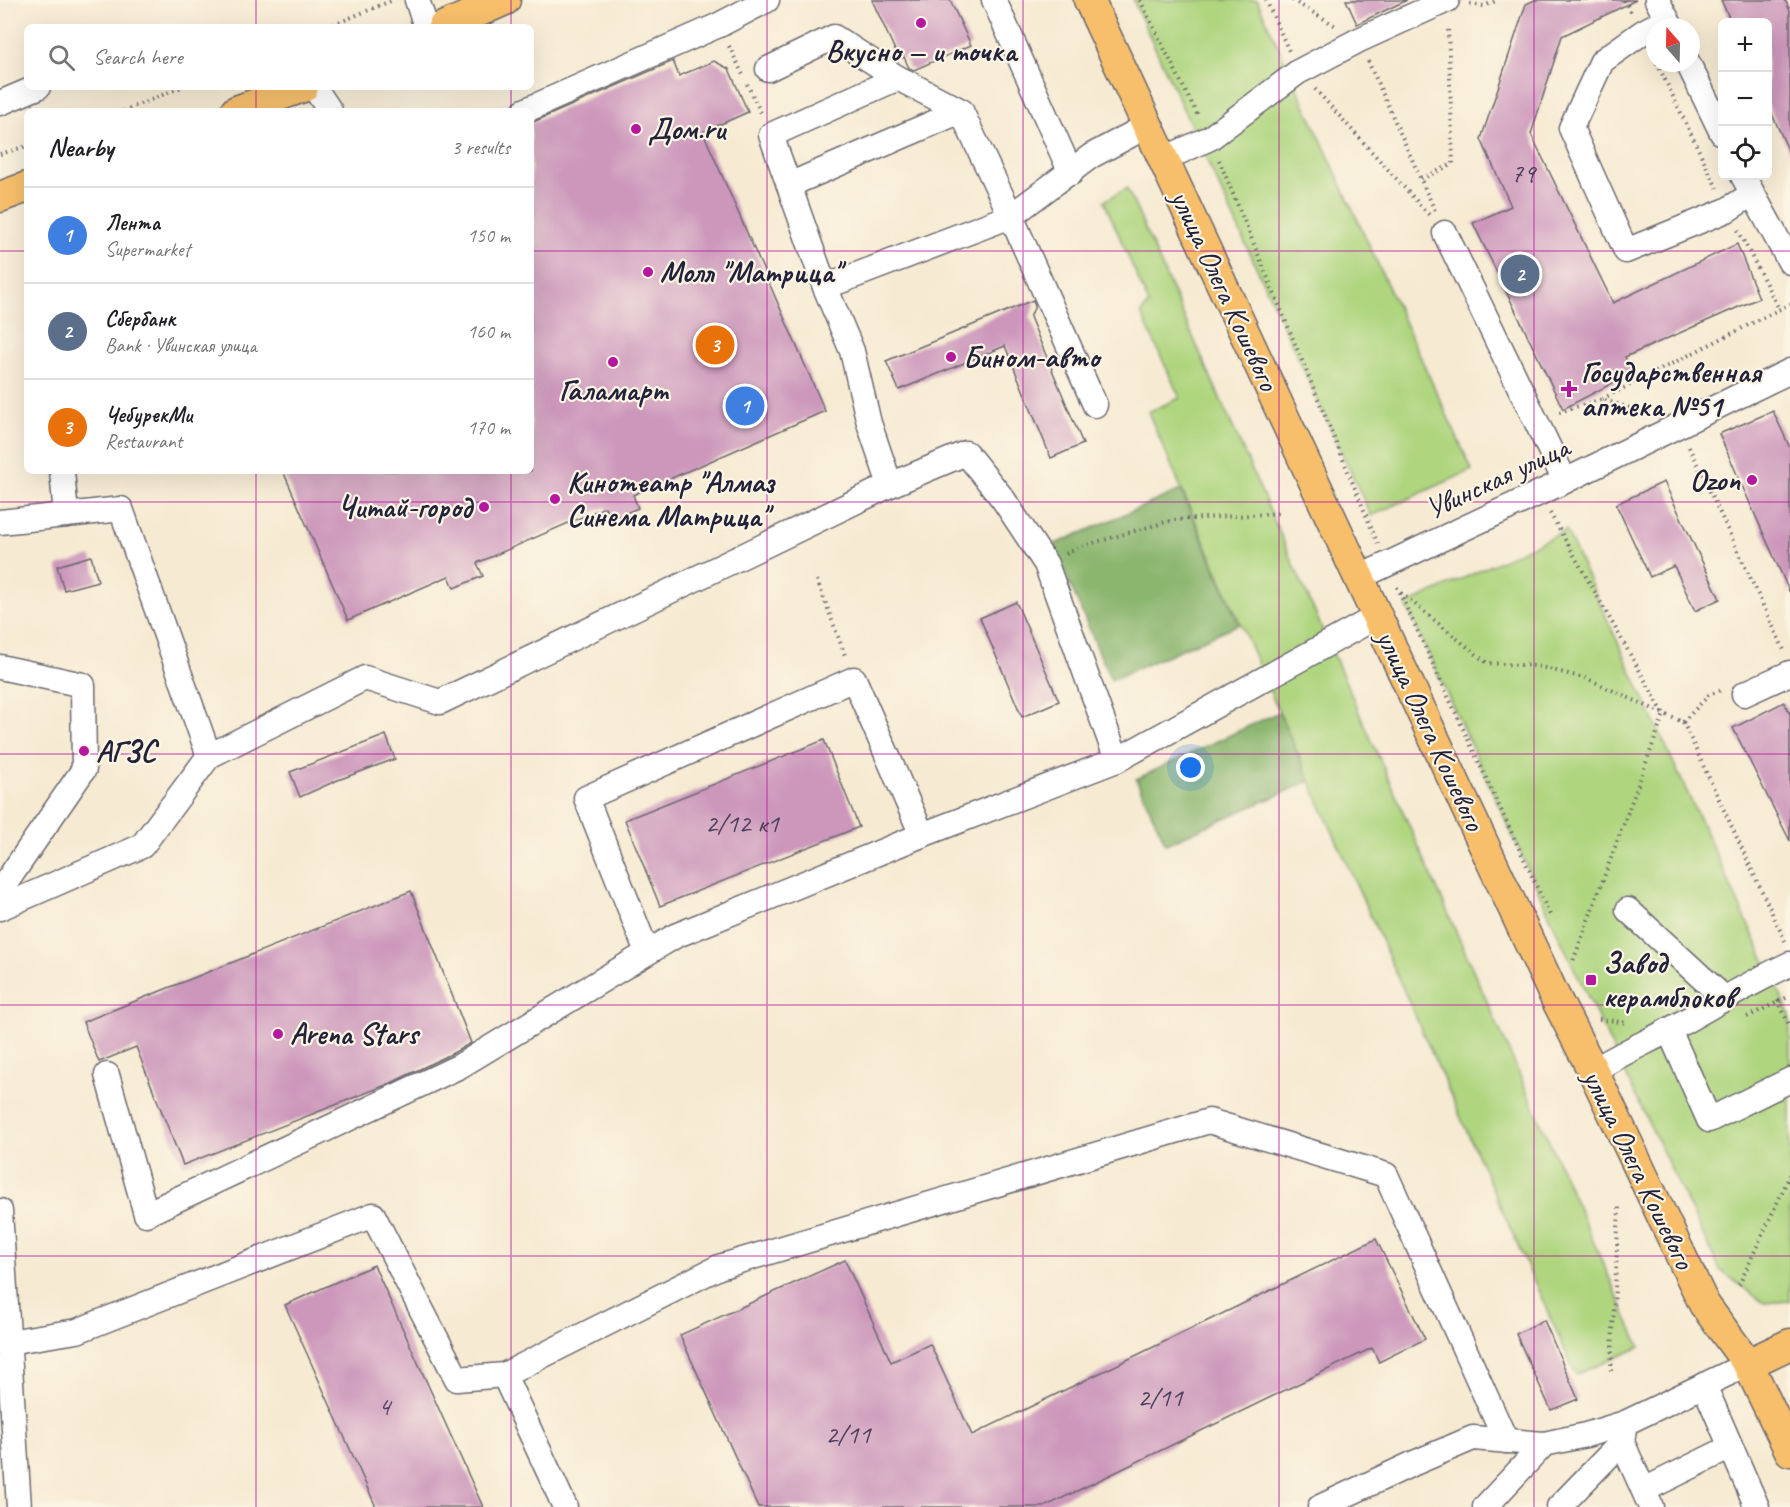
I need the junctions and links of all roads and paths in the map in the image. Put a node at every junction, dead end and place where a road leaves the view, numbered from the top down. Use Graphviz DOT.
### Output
graph roads {
  1 [pos="393,0"];
  2 [pos="417,0"];
  3 [pos="505,0"];
  4 [pos="767,0"];
  5 [pos="994,0"];
  6 [pos="1089,0"];
  7 [pos="1140,0"];
  8 [pos="1266,0"];
  9 [pos="1292,0"];
  10 [pos="1447,0"];
  11 [pos="1665,15"];
  12 [pos="335,24"];
  13 [pos="425,24"];
  14 [pos="450,24"];
  15 [pos="1359,40"];
  16 [pos="768,69"];
  17 [pos="1299,72"];
  18 [pos="1692,72"];
  19 [pos="898,78"];
  20 [pos="31,90"];
  21 [pos="175,90"];
  22 [pos="295,90"];
  23 [pos="316,90"];
  24 [pos="0,103"];
  25 [pos="130,108"];
  26 [pos="244,108"];
  27 [pos="328,108"];
  28 [pos="531,108"];
  29 [pos="961,111"];
  30 [pos="1149,125"];
  31 [pos="1718,126"];
  32 [pos="1210,138"];
  33 [pos="24,147"];
  34 [pos="0,154"];
  35 [pos="1164,159"];
  36 [pos="1071,173"];
  37 [pos="1421,179"];
  38 [pos="789,185"];
  39 [pos="1748,185"];
  40 [pos="24,188"];
  41 [pos="0,197"];
  42 [pos="1011,216"];
  43 [pos="1445,233"];
  44 [pos="1790,262"];
  45 [pos="825,287"];
  46 [pos="1790,304"];
  47 [pos="1790,371"];
  48 [pos="1521,390"];
  49 [pos="1602,399"];
  50 [pos="1095,405"];
  51 [pos="1681,424"];
  52 [pos="63,474"];
  53 [pos="1565,482"];
  54 [pos="890,485"];
  55 [pos="1539,494"];
  56 [pos="1281,513"];
  57 [pos="66,515"];
  58 [pos="0,522"];
  59 [pos="1046,564"];
  60 [pos="1373,571"];
  61 [pos="817,580"];
  62 [pos="1399,592"];
  63 [pos="1378,616"];
  64 [pos="1789,666"];
  65 [pos="0,667"];
  66 [pos="854,679"];
  67 [pos="1744,694"];
  68 [pos="1664,714"];
  69 [pos="209,756"];
  70 [pos="1117,760"];
  71 [pos="922,835"];
  72 [pos="0,891"];
  73 [pos="0,908"];
  74 [pos="1628,910"];
  75 [pos="1553,922"];
  76 [pos="647,952"];
  77 [pos="1568,953"];
  78 [pos="1788,953"];
  79 [pos="1766,975"];
  80 [pos="1724,999"];
  81 [pos="1790,1027"];
  82 [pos="1669,1030"];
  83 [pos="1593,1071"];
  84 [pos="107,1075"];
  85 [pos="1790,1080"];
  86 [pos="1790,1175"];
  87 [pos="1619,1207"];
  88 [pos="0,1211"];
  89 [pos="1739,1285"];
  90 [pos="8,1342"];
  91 [pos="1790,1344"];
  92 [pos="1748,1364"];
  93 [pos="1611,1371"];
  94 [pos="504,1375"];
  95 [pos="1704,1385"];
  96 [pos="1623,1433"];
  97 [pos="1506,1441"];
  98 [pos="1544,1444"];
  99 [pos="1731,1447"];
  100 [pos="1790,1451"];
  101 [pos="1648,1498"];
  102 [pos="19,1507"];
  103 [pos="565,1507"];
  104 [pos="1320,1507"];
  105 [pos="1485,1507"];
  106 [pos="1559,1507"];
  107 [pos="1757,1507"];
  1 -- 12 [label="path"];
  2 -- 13 [label="street"];
  3 -- 14 [label="main road"];
  4 -- 28 [label="street"];
  5 -- 36 [label="street"];
  6 -- 30 [label="main road, улица Олега Кошевого"];
  7 -- 32 [label="path"];
  8 -- 17 [label="path"];
  9 -- 15 [label="path"];
  10 -- 15 [label="street"];
  10 -- 37 [label="path"];
  11 -- 39 [label="street"];
  15 -- 17 [label="street"];
  15 -- 37 [label="path"];
  16 -- 19 [label="street"];
  17 -- 32 [label="street"];
  17 -- 43 [label="path"];
  18 -- 31 [label="street"];
  19 -- 29 [label="street"];
  19 -- 38 [label="street"];
  20 -- 24 [label="street"];
  21 -- 25 [label="path"];
  22 -- 26 [label="main road"];
  23 -- 27 [label="street"];
  29 -- 38 [label="street"];
  29 -- 42 [label="street"];
  30 -- 35 [label="main road, улица Олега Кошевого"];
  30 -- 36 [label="street"];
  32 -- 35 [label="street"];
  32 -- 60 [label="path"];
  33 -- 34 [label="path"];
  35 -- 60 [label="main road, улица Олега Кошевого"];
  36 -- 42 [label="street"];
  37 -- 43 [label="path"];
  38 -- 45 [label="street"];
  39 -- 44 [label="street"];
  40 -- 41 [label="main road"];
  42 -- 45 [label="street"];
  42 -- 50 [label="street"];
  43 -- 48 [label="street"];
  45 -- 54 [label="street"];
  46 -- 49 [label="path"];
  47 -- 51 [label="street, Увинская улица"];
  48 -- 49 [label="path"];
  48 -- 53 [label="street"];
  49 -- 51 [label="path"];
  51 -- 53 [label="street, Увинская улица"];
  51 -- 64 [label="path"];
  52 -- 57 [label="street"];
  53 -- 55 [label="street, Увинская улица"];
  54 -- 59 [label="street"];
  54 -- 69 [label="street"];
  55 -- 60 [label="street, Увинская улица"];
  55 -- 68 [label="path"];
  56 -- 59 [label="path"];
  57 -- 58 [label="street"];
  57 -- 69 [label="street"];
  59 -- 70 [label="street"];
  60 -- 62 [label="path"];
  60 -- 63 [label="main road, улица Олега Кошевого"];
  61 -- 66 [label="path"];
  62 -- 68 [label="path"];
  62 -- 75 [label="path"];
  63 -- 70 [label="street"];
  63 -- 83 [label="main road, улица Олега Кошевого"];
  64 -- 67 [label="street"];
  65 -- 72 [label="street"];
  66 -- 71 [label="street"];
  66 -- 76 [label="street"];
  68 -- 77 [label="path"];
  68 -- 78 [label="path"];
  69 -- 73 [label="street"];
  70 -- 71 [label="street"];
  71 -- 76 [label="street"];
  74 -- 80 [label="street"];
  76 -- 84 [label="street"];
  78 -- 79 [label="street"];
  79 -- 80 [label="street"];
  79 -- 81 [label="path"];
  80 -- 82 [label="street"];
  82 -- 83 [label="street"];
  82 -- 85 [label="street"];
  83 -- 92 [label="main road, улица Олега Кошевого"];
  86 -- 89 [label="path"];
  87 -- 93 [label="path"];
  88 -- 90 [label="street"];
  90 -- 94 [label="street"];
  90 -- 102 [label="street"];
  91 -- 92 [label="main road"];
  92 -- 95 [label="street"];
  92 -- 100 [label="main road, улица Олега Кошевого"];
  94 -- 97 [label="street"];
  94 -- 103 [label="street"];
  95 -- 96 [label="street"];
  95 -- 99 [label="street"];
  96 -- 98 [label="street"];
  96 -- 101 [label="street"];
  96 -- 106 [label="street"];
  97 -- 98 [label="street"];
  97 -- 104 [label="street"];
  98 -- 105 [label="street"];
  99 -- 101 [label="street"];
  99 -- 107 [label="street"];
}
